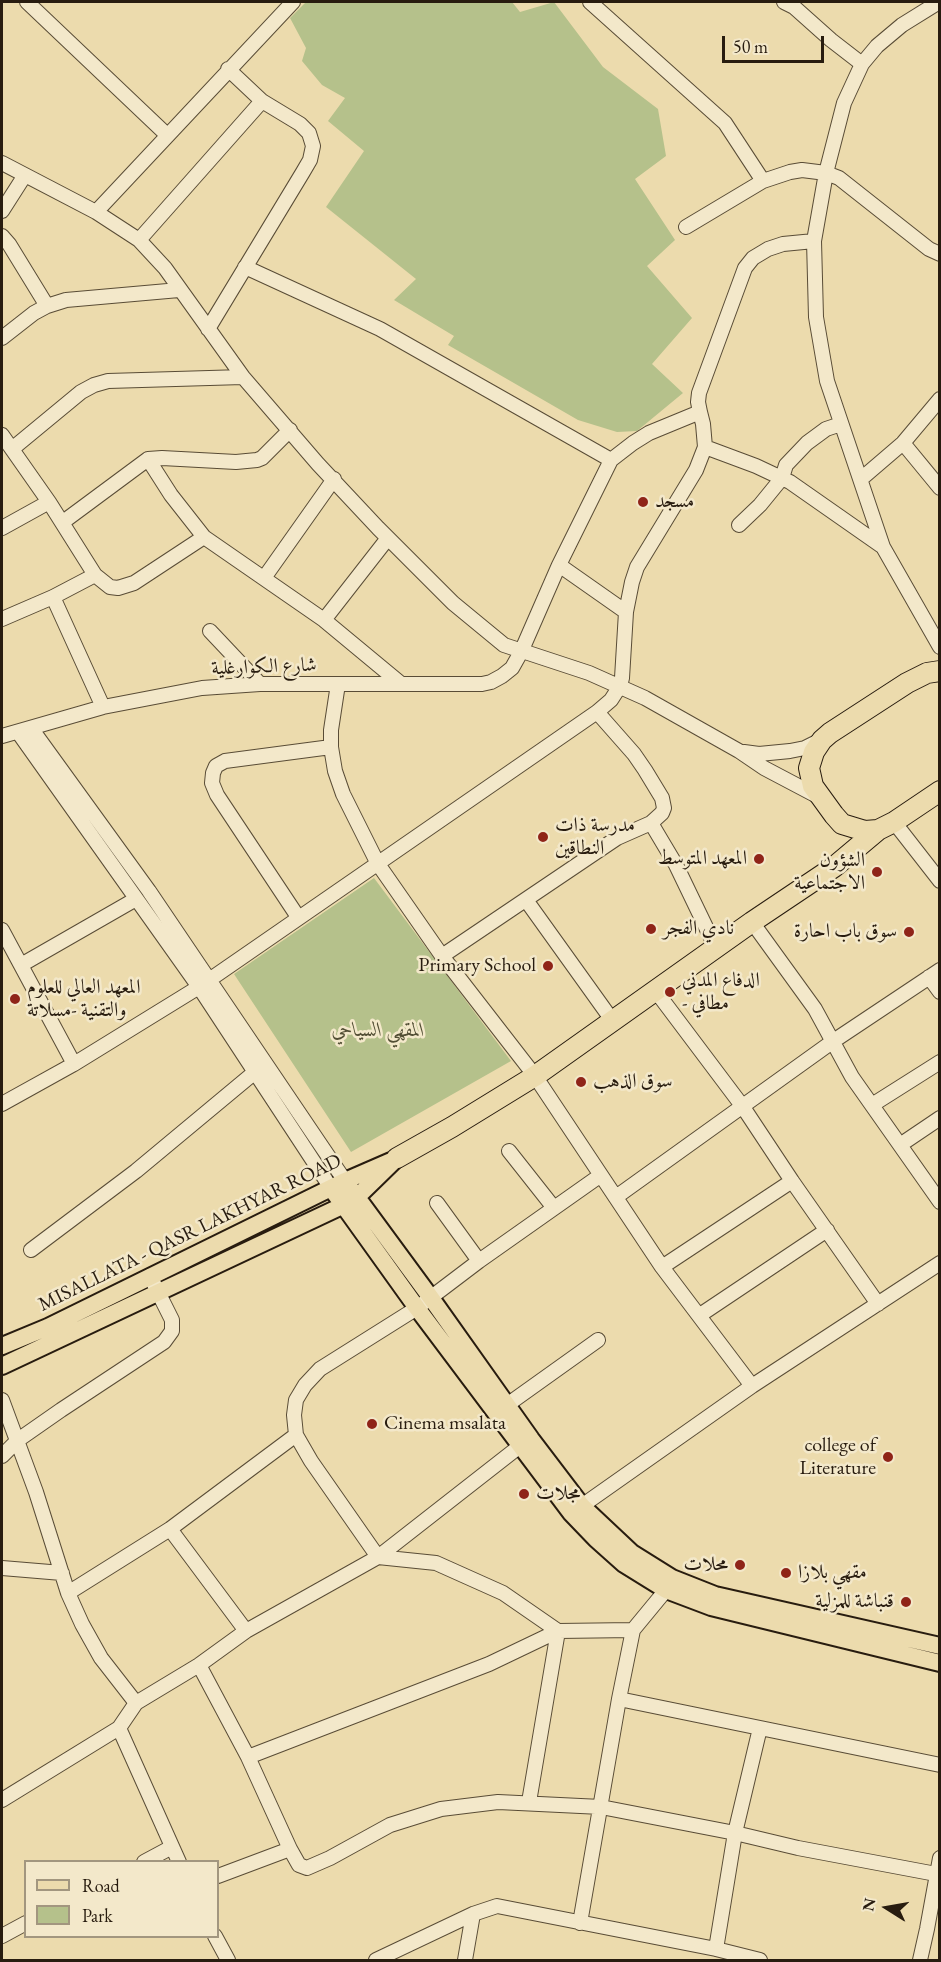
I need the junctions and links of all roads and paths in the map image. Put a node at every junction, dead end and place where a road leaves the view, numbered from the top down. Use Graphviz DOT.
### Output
graph roads {
  1 [pos="27,2"];
  2 [pos="293,2"];
  3 [pos="590,2"];
  4 [pos="784,2"];
  5 [pos="939,2"];
  6 [pos="862,64"];
  7 [pos="228,69"];
  8 [pos="261,101"];
  9 [pos="167,135"];
  10 [pos="2,163"];
  11 [pos="826,173"];
  12 [pos="25,175"];
  13 [pos="763,181"];
  14 [pos="2,211"];
  15 [pos="96,212"];
  16 [pos="686,227"];
  17 [pos="2,236"];
  18 [pos="139,240"];
  19 [pos="814,241"];
  20 [pos="939,254"];
  21 [pos="245,267"];
  22 [pos="179,290"];
  23 [pos="47,306"];
  24 [pos="208,329"];
  25 [pos="2,338"];
  26 [pos="243,377"];
  27 [pos="939,399"];
  28 [pos="700,412"];
  29 [pos="841,424"];
  30 [pos="290,430"];
  31 [pos="2,435"];
  32 [pos="903,443"];
  33 [pos="705,447"];
  34 [pos="12,449"];
  35 [pos="148,459"];
  36 [pos="611,460"];
  37 [pos="782,478"];
  38 [pos="334,479"];
  39 [pos="861,479"];
  40 [pos="939,488"];
  41 [pos="50,502"];
  42 [pos="63,522"];
  43 [pos="739,525"];
  44 [pos="2,528"];
  45 [pos="204,537"];
  46 [pos="388,538"];
  47 [pos="883,547"];
  48 [pos="559,566"];
  49 [pos="95,574"];
  50 [pos="264,578"];
  51 [pos="53,597"];
  52 [pos="626,612"];
  53 [pos="2,619"];
  54 [pos="324,620"];
  55 [pos="210,631"];
  56 [pos="939,647"];
  57 [pos="521,652"];
  58 [pos="939,671"];
  59 [pos="400,683"];
  60 [pos="260,684"];
  61 [pos="338,684"];
  62 [pos="620,686"];
  63 [pos="103,707"];
  64 [pos="597,712"];
  65 [pos="24,730"];
  66 [pos="2,736"];
  67 [pos="822,740"];
  68 [pos="331,747"];
  69 [pos="739,751"];
  70 [pos="939,791"];
  71 [pos="820,798"];
  72 [pos="651,823"];
  73 [pos="842,825"];
  74 [pos="886,826"];
  75 [pos="378,864"];
  76 [pos="834,867"];
  77 [pos="939,881"];
  78 [pos="136,899"];
  79 [pos="526,900"];
  80 [pos="298,917"];
  81 [pos="752,922"];
  82 [pos="2,930"];
  83 [pos="716,948"];
  84 [pos="442,956"];
  85 [pos="21,965"];
  86 [pos="934,974"];
  87 [pos="203,984"];
  88 [pos="655,990"];
  89 [pos="939,992"];
  90 [pos="612,1020"];
  91 [pos="832,1042"];
  92 [pos="939,1062"];
  93 [pos="74,1064"];
  94 [pos="255,1072"];
  95 [pos="534,1076"];
  96 [pos="2,1104"];
  97 [pos="872,1106"];
  98 [pos="743,1107"];
  99 [pos="939,1118"];
  100 [pos="900,1145"];
  101 [pos="509,1151"];
  102 [pos="397,1158"];
  103 [pos="601,1175"];
  104 [pos="792,1181"];
  105 [pos="338,1185"];
  106 [pos="616,1197"];
  107 [pos="350,1201"];
  108 [pos="939,1202"];
  109 [pos="437,1203"];
  110 [pos="554,1208"];
  111 [pos="827,1230"];
  112 [pos="31,1250"];
  113 [pos="479,1261"];
  114 [pos="939,1263"];
  115 [pos="662,1267"];
  116 [pos="150,1276"];
  117 [pos="158,1294"];
  118 [pos="431,1298"];
  119 [pos="878,1304"];
  120 [pos="417,1308"];
  121 [pos="700,1315"];
  122 [pos="598,1340"];
  123 [pos="2,1346"];
  124 [pos="2,1366"];
  125 [pos="752,1386"];
  126 [pos="2,1400"];
  127 [pos="501,1409"];
  128 [pos="296,1435"];
  129 [pos="18,1440"];
  130 [pos="520,1446"];
  131 [pos="2,1456"];
  132 [pos="577,1509"];
  133 [pos="171,1529"];
  134 [pos="378,1557"];
  135 [pos="2,1568"];
  136 [pos="62,1573"];
  137 [pos="666,1590"];
  138 [pos="68,1593"];
  139 [pos="633,1630"];
  140 [pos="246,1631"];
  141 [pos="558,1631"];
  142 [pos="939,1646"];
  143 [pos="939,1663"];
  144 [pos="199,1665"];
  145 [pos="619,1699"];
  146 [pos="136,1703"];
  147 [pos="118,1728"];
  148 [pos="760,1728"];
  149 [pos="248,1757"];
  150 [pos="939,1765"];
  151 [pos="2,1800"];
  152 [pos="529,1802"];
  153 [pos="602,1807"];
  154 [pos="735,1833"];
  155 [pos="172,1847"];
  156 [pos="290,1850"];
  157 [pos="939,1858"];
  158 [pos="148,1860"];
  159 [pos="177,1860"];
  160 [pos="936,1874"];
  161 [pos="219,1876"];
  162 [pos="473,1914"];
  163 [pos="580,1923"];
  164 [pos="24,1924"];
  165 [pos="2,1936"];
  166 [pos="216,1938"];
  167 [pos="716,1949"];
  168 [pos="228,1960"];
  169 [pos="376,1960"];
  170 [pos="465,1960"];
  171 [pos="760,1960"];
  172 [pos="920,1960"];
  1 -- 9 [label="street"];
  2 -- 7 [label="street"];
  3 -- 13 [label="street"];
  4 -- 6 [label="street"];
  5 -- 6 [label="street"];
  6 -- 11 [label="street"];
  7 -- 8 [label="street"];
  7 -- 9 [label="street"];
  8 -- 18 [label="street"];
  8 -- 21 [label="street"];
  9 -- 15 [label="street"];
  10 -- 12 [label="street"];
  11 -- 13 [label="street"];
  11 -- 19 [label="street"];
  11 -- 20 [label="street"];
  12 -- 14 [label="street"];
  12 -- 15 [label="street"];
  13 -- 16 [label="street"];
  15 -- 18 [label="street"];
  17 -- 23 [label="street"];
  18 -- 22 [label="street"];
  19 -- 28 [label="street"];
  19 -- 29 [label="street"];
  21 -- 24 [label="street"];
  21 -- 36 [label="street"];
  22 -- 23 [label="street"];
  22 -- 24 [label="street"];
  23 -- 25 [label="street"];
  24 -- 26 [label="street"];
  26 -- 30 [label="street"];
  26 -- 34 [label="street"];
  27 -- 32 [label="street"];
  28 -- 33 [label="street"];
  28 -- 36 [label="street"];
  29 -- 37 [label="street"];
  29 -- 39 [label="street"];
  30 -- 35 [label="street"];
  30 -- 38 [label="street"];
  31 -- 34 [label="street"];
  32 -- 39 [label="street"];
  32 -- 40 [label="street"];
  33 -- 37 [label="street"];
  33 -- 52 [label="street"];
  34 -- 41 [label="street"];
  35 -- 42 [label="street"];
  35 -- 45 [label="street"];
  36 -- 48 [label="street, شارع الكوارغلية"];
  37 -- 43 [label="street"];
  37 -- 47 [label="street"];
  38 -- 46 [label="street"];
  38 -- 50 [label="street"];
  39 -- 47 [label="street"];
  41 -- 42 [label="street"];
  41 -- 44 [label="street"];
  42 -- 49 [label="street"];
  45 -- 49 [label="street"];
  45 -- 50 [label="street"];
  46 -- 54 [label="street"];
  46 -- 57 [label="street"];
  47 -- 56 [label="street"];
  48 -- 52 [label="street"];
  48 -- 57 [label="street, شارع الكوارغلية"];
  49 -- 51 [label="street"];
  50 -- 54 [label="street"];
  51 -- 53 [label="street"];
  51 -- 63 [label="street"];
  52 -- 62 [label="street"];
  54 -- 59 [label="street"];
  55 -- 60 [label="street"];
  57 -- 59 [label="street, شارع الكوارغلية"];
  57 -- 62 [label="street"];
  58 -- 67 [label="highway"];
  59 -- 61 [label="street, شارع الكوارغلية"];
  60 -- 61 [label="street, شارع الكوارغلية"];
  60 -- 63 [label="street, شارع الكوارغلية"];
  61 -- 68 [label="street"];
  62 -- 64 [label="street"];
  62 -- 69 [label="street"];
  63 -- 65 [label="street, شارع الكوارغلية"];
  64 -- 72 [label="street"];
  64 -- 75 [label="street"];
  65 -- 66 [label="street, شارع الكوارغلية"];
  65 -- 78 [label="street"];
  65 -- 87 [label="street"];
  67 -- 69 [label="street"];
  67 -- 71 [label="highway"];
  68 -- 75 [label="street"];
  68 -- 80 [label="street"];
  69 -- 71 [label="street"];
  70 -- 74 [label="highway"];
  71 -- 73 [label="highway"];
  72 -- 79 [label="street"];
  72 -- 83 [label="street"];
  73 -- 74 [label="highway"];
  73 -- 76 [label="highway"];
  74 -- 76 [label="highway"];
  74 -- 77 [label="street"];
  75 -- 80 [label="street"];
  75 -- 84 [label="street"];
  76 -- 81 [label="highway"];
  78 -- 85 [label="street"];
  78 -- 87 [label="street"];
  79 -- 84 [label="street"];
  79 -- 90 [label="street"];
  80 -- 87 [label="street"];
  81 -- 83 [label="highway"];
  81 -- 91 [label="street"];
  82 -- 85 [label="street"];
  83 -- 88 [label="highway"];
  84 -- 95 [label="street"];
  85 -- 93 [label="street"];
  86 -- 89 [label="street"];
  86 -- 91 [label="street"];
  87 -- 93 [label="street"];
  87 -- 94 [label="street"];
  87 -- 105 [label="street"];
  88 -- 90 [label="highway"];
  88 -- 98 [label="street"];
  90 -- 95 [label="highway"];
  91 -- 97 [label="street"];
  91 -- 98 [label="street"];
  92 -- 97 [label="street"];
  93 -- 96 [label="street"];
  94 -- 105 [label="street"];
  94 -- 112 [label="street"];
  95 -- 102 [label="highway"];
  95 -- 103 [label="street"];
  97 -- 100 [label="street"];
  98 -- 104 [label="street"];
  98 -- 106 [label="street"];
  99 -- 100 [label="street"];
  100 -- 108 [label="street"];
  101 -- 110 [label="street"];
  102 -- 105 [label="main road, MISALLATA - QASR LAKHYAR ROAD"];
  102 -- 107 [label="main road"];
  103 -- 106 [label="street"];
  103 -- 110 [label="street"];
  104 -- 111 [label="street"];
  104 -- 115 [label="street"];
  105 -- 107 [label="main road"];
  105 -- 116 [label="main road, MISALLATA - QASR LAKHYAR ROAD"];
  106 -- 115 [label="street"];
  107 -- 117 [label="main road"];
  107 -- 118 [label="main road"];
  107 -- 120 [label="main road"];
  109 -- 113 [label="street"];
  110 -- 113 [label="street"];
  111 -- 119 [label="street"];
  111 -- 121 [label="street"];
  113 -- 118 [label="street"];
  114 -- 119 [label="street"];
  115 -- 121 [label="street"];
  116 -- 117 [label="street"];
  116 -- 123 [label="main road, MISALLATA - QASR LAKHYAR ROAD"];
  117 -- 124 [label="main road"];
  117 -- 129 [label="street"];
  118 -- 120 [label="street"];
  118 -- 127 [label="main road"];
  119 -- 125 [label="street"];
  120 -- 127 [label="main road"];
  120 -- 128 [label="street"];
  121 -- 125 [label="street"];
  122 -- 127 [label="street"];
  125 -- 132 [label="street"];
  126 -- 129 [label="street"];
  127 -- 130 [label="main road"];
  127 -- 132 [label="main road"];
  128 -- 133 [label="street"];
  128 -- 134 [label="street"];
  129 -- 131 [label="street"];
  129 -- 136 [label="street"];
  130 -- 132 [label="main road"];
  130 -- 134 [label="street"];
  132 -- 137 [label="main road"];
  132 -- 142 [label="main road"];
  133 -- 138 [label="street"];
  133 -- 140 [label="street"];
  134 -- 140 [label="street"];
  134 -- 141 [label="street"];
  135 -- 136 [label="street"];
  136 -- 138 [label="street"];
  137 -- 139 [label="street"];
  137 -- 143 [label="main road"];
  138 -- 146 [label="street"];
  139 -- 141 [label="street"];
  139 -- 145 [label="street"];
  140 -- 144 [label="street"];
  141 -- 149 [label="street"];
  141 -- 152 [label="street"];
  144 -- 146 [label="street"];
  144 -- 149 [label="street"];
  145 -- 148 [label="street"];
  145 -- 153 [label="street"];
  146 -- 147 [label="street"];
  147 -- 151 [label="street"];
  147 -- 155 [label="street"];
  148 -- 150 [label="street"];
  148 -- 154 [label="street"];
  149 -- 156 [label="street"];
  152 -- 153 [label="street"];
  152 -- 156 [label="street"];
  153 -- 154 [label="street"];
  153 -- 163 [label="street"];
  154 -- 160 [label="street"];
  154 -- 167 [label="street"];
  155 -- 158 [label="street"];
  155 -- 159 [label="street"];
  156 -- 161 [label="street"];
  157 -- 160 [label="street"];
  160 -- 172 [label="street"];
  162 -- 163 [label="street"];
  162 -- 169 [label="street"];
  162 -- 170 [label="street"];
  163 -- 167 [label="street"];
  164 -- 165 [label="street"];
  166 -- 168 [label="street"];
  167 -- 171 [label="street"];
}
